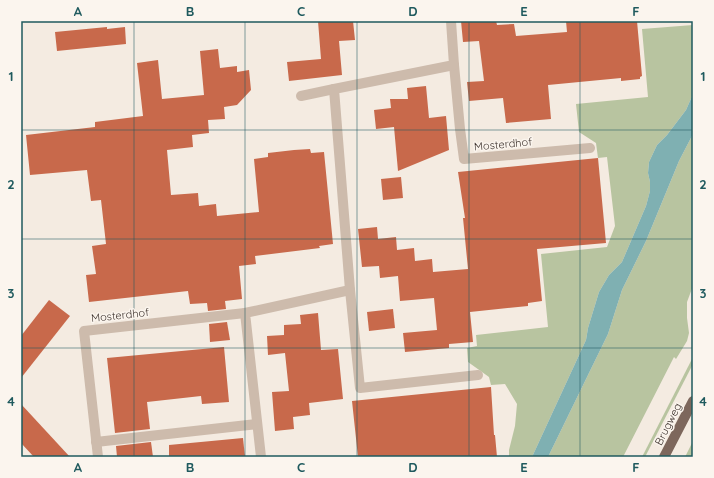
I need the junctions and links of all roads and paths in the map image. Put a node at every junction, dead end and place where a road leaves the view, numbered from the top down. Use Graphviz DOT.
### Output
graph roads {
  1 [pos="451,21"];
  2 [pos="454,65"];
  3 [pos="334,89"];
  4 [pos="301,96"];
  5 [pos="590,148"];
  6 [pos="350,290"];
  7 [pos="245,314"];
  8 [pos="478,375"];
  9 [pos="693,401"];
  10 [pos="257,424"];
  11 [pos="96,442"];
  12 [pos="98,457"];
  13 [pos="260,457"];
  14 [pos="664,457"];
  1 -- 2 [label="street, Mosterdhof"];
  2 -- 3 [label="street"];
  2 -- 5 [label="street, Mosterdhof"];
  3 -- 4 [label="street"];
  3 -- 6 [label="street"];
  6 -- 7 [label="street, Mosterdhof"];
  6 -- 8 [label="street"];
  7 -- 10 [label="street"];
  7 -- 11 [label="street, Mosterdhof"];
  9 -- 14 [label="main road, Brugweg"];
  10 -- 11 [label="street"];
  10 -- 13 [label="street"];
  11 -- 12 [label="street, Mosterdhof"];
}
